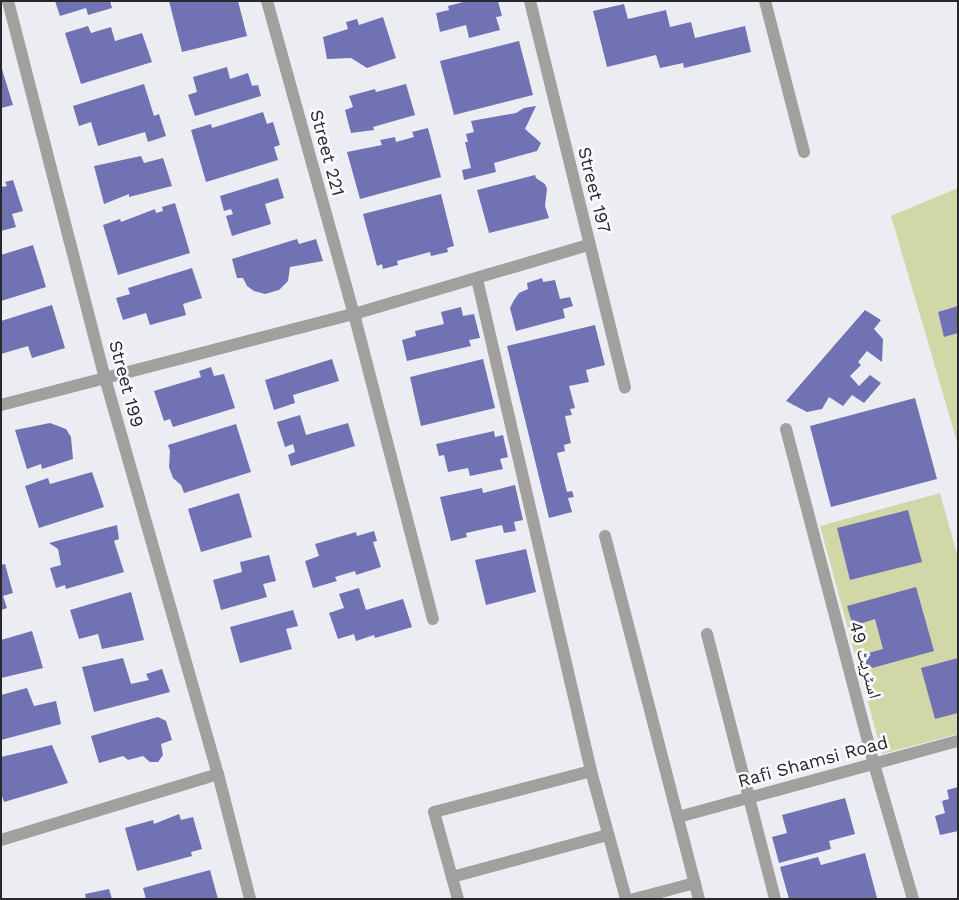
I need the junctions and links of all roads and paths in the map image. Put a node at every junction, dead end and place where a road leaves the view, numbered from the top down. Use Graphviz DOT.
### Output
graph roads {
  1 [pos="8,1"];
  2 [pos="267,1"];
  3 [pos="530,1"];
  4 [pos="765,1"];
  5 [pos="804,152"];
  6 [pos="589,244"];
  7 [pos="477,279"];
  8 [pos="354,314"];
  9 [pos="105,378"];
  10 [pos="625,387"];
  11 [pos="1,405"];
  12 [pos="786,429"];
  13 [pos="605,536"];
  14 [pos="433,619"];
  15 [pos="707,634"];
  16 [pos="958,742"];
  17 [pos="874,764"];
  18 [pos="591,771"];
  19 [pos="218,774"];
  20 [pos="750,798"];
  21 [pos="678,817"];
  22 [pos="608,835"];
  23 [pos="1,840"];
  24 [pos="452,877"];
  25 [pos="695,883"];
  26 [pos="250,899"];
  27 [pos="458,899"];
  28 [pos="626,899"];
  29 [pos="634,899"];
  30 [pos="699,899"];
  31 [pos="775,899"];
  32 [pos="912,899"];
  1 -- 9 [label="street, Street 199"];
  2 -- 8 [label="street, Street 221"];
  3 -- 6 [label="street, Street 197"];
  4 -- 5 [label="street"];
  6 -- 7 [label="street"];
  6 -- 10 [label="street, Street 197"];
  7 -- 8 [label="street"];
  7 -- 18 [label="street"];
  8 -- 9 [label="street"];
  8 -- 14 [label="street, Street 221"];
  9 -- 11 [label="street"];
  9 -- 19 [label="street, Street 199"];
  12 -- 17 [label="street, اسٹریٹ 49"];
  13 -- 21 [label="street"];
  15 -- 20 [label="street"];
  16 -- 17 [label="street, Rafi Shamsi Road"];
  17 -- 20 [label="street, Rafi Shamsi Road"];
  17 -- 32 [label="street, اسٹریٹ 49"];
  18 -- 22 [label="street"];
  18 -- 24 [label="street"];
  19 -- 23 [label="street"];
  19 -- 26 [label="street, Street 199"];
  20 -- 21 [label="street, Rafi Shamsi Road"];
  20 -- 31 [label="street"];
  21 -- 25 [label="street"];
  22 -- 24 [label="street"];
  22 -- 28 [label="street"];
  24 -- 27 [label="street"];
  25 -- 29 [label="street"];
  25 -- 30 [label="street"];
}
